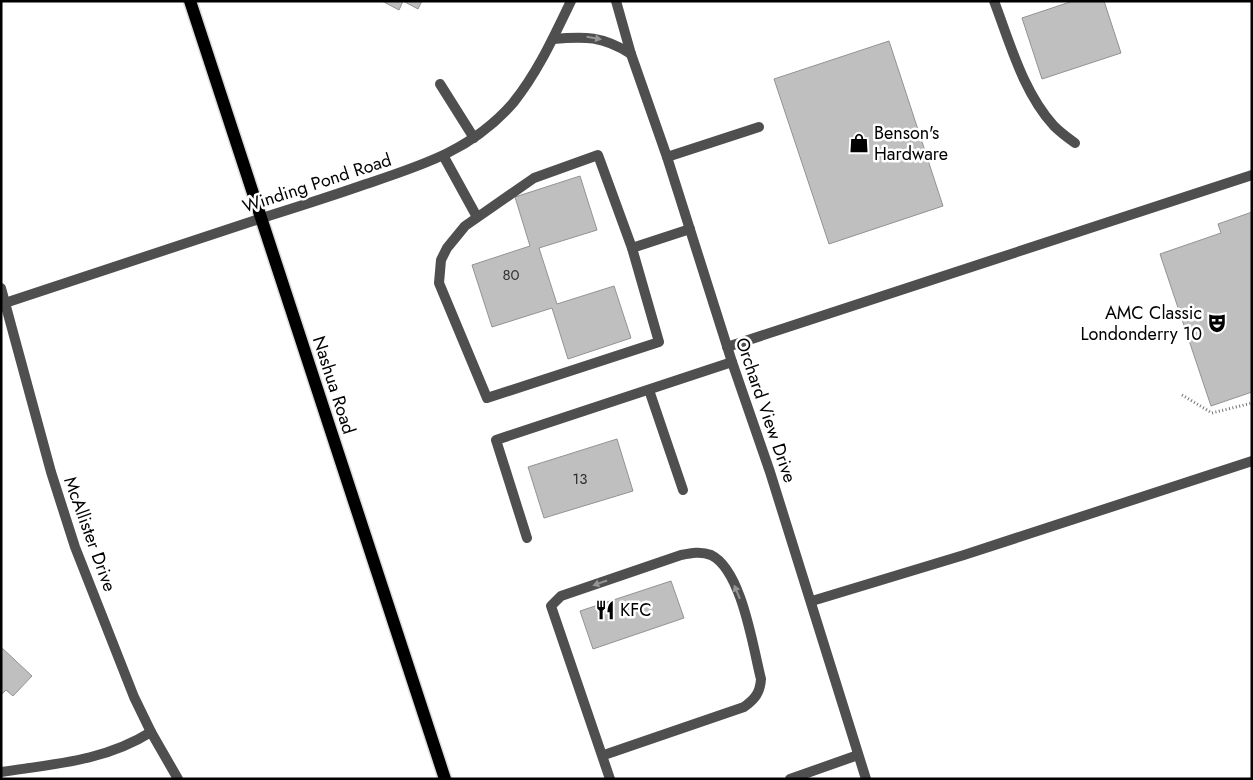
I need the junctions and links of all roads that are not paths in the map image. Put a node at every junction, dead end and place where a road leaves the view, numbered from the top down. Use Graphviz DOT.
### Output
graph roads {
  1 [pos="190,1"];
  2 [pos="571,1"];
  3 [pos="616,1"];
  4 [pos="994,1"];
  5 [pos="553,39"];
  6 [pos="631,54"];
  7 [pos="440,84"];
  8 [pos="759,127"];
  9 [pos="474,138"];
  10 [pos="1075,143"];
  11 [pos="444,157"];
  12 [pos="667,157"];
  13 [pos="1252,175"];
  14 [pos="477,217"];
  15 [pos="262,218"];
  16 [pos="690,229"];
  17 [pos="632,248"];
  18 [pos="1,288"];
  19 [pos="5,303"];
  20 [pos="727,347"];
  21 [pos="732,362"];
  22 [pos="649,390"];
  23 [pos="1252,462"];
  24 [pos="683,490"];
  25 [pos="527,538"];
  26 [pos="812,601"];
  27 [pos="151,732"];
  28 [pos="604,755"];
  29 [pos="858,755"];
  30 [pos="1,772"];
  31 [pos="178,779"];
  32 [pos="445,779"];
  33 [pos="610,779"];
  34 [pos="790,779"];
  35 [pos="866,779"];
  1 -- 15 [label="main road, Nashua Road"];
  2 -- 5 [label="street, Winding Pond Road"];
  3 -- 6 [label="street, Orchard View Drive"];
  4 -- 10 [label="street"];
  5 -- 6 [label="street, one-way"];
  5 -- 9 [label="street, Winding Pond Road"];
  6 -- 12 [label="street, Orchard View Drive"];
  7 -- 9 [label="street"];
  8 -- 12 [label="street"];
  9 -- 11 [label="street, Winding Pond Road"];
  11 -- 14 [label="street"];
  11 -- 15 [label="street, Winding Pond Road"];
  12 -- 16 [label="street, Orchard View Drive"];
  13 -- 20 [label="street"];
  14 -- 17 [label="street"];
  14 -- 17 [label="street"];
  15 -- 19 [label="street, Winding Pond Road"];
  15 -- 32 [label="main road, Nashua Road"];
  16 -- 17 [label="street"];
  16 -- 20 [label="street, Orchard View Drive"];
  18 -- 19 [label="street, McAllister Drive"];
  19 -- 27 [label="street, McAllister Drive"];
  20 -- 21 [label="street, Orchard View Drive"];
  21 -- 22 [label="street"];
  21 -- 26 [label="street, Orchard View Drive"];
  22 -- 24 [label="street"];
  22 -- 25 [label="street"];
  23 -- 26 [label="street"];
  26 -- 29 [label="street, Orchard View Drive"];
  27 -- 30 [label="street"];
  27 -- 31 [label="street, McAllister Drive"];
  28 -- 28 [label="street, one-way"];
  28 -- 33 [label="street"];
  29 -- 34 [label="street"];
  29 -- 35 [label="street, Orchard View Drive"];
}
